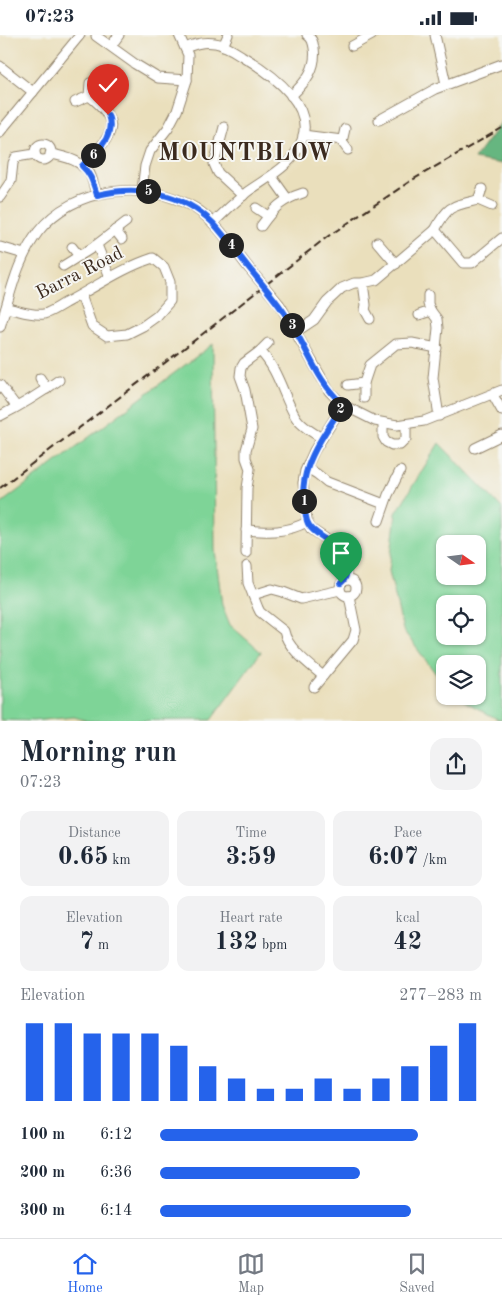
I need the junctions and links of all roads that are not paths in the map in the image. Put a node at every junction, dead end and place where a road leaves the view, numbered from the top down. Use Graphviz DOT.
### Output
graph roads {
  1 [pos="80,35"];
  2 [pos="119,35"];
  3 [pos="179,35"];
  4 [pos="228,35"];
  5 [pos="306,35"];
  6 [pos="372,35"];
  7 [pos="435,35"];
  8 [pos="96,36"];
  9 [pos="111,46"];
  10 [pos="223,46"];
  11 [pos="352,46"];
  12 [pos="185,48"];
  13 [pos="502,64"];
  14 [pos="0,66"];
  15 [pos="187,80"];
  16 [pos="90,83"];
  17 [pos="446,84"];
  18 [pos="33,92"];
  19 [pos="89,96"];
  20 [pos="292,96"];
  21 [pos="75,102"];
  22 [pos="379,120"];
  23 [pos="224,127"];
  24 [pos="345,129"];
  25 [pos="0,132"];
  26 [pos="303,135"];
  27 [pos="342,140"];
  28 [pos="348,151"];
  29 [pos="82,166"];
  30 [pos="272,177"];
  31 [pos="482,189"];
  32 [pos="142,190"];
  33 [pos="303,193"];
  34 [pos="97,195"];
  35 [pos="243,196"];
  36 [pos="0,197"];
  37 [pos="288,198"];
  38 [pos="478,200"];
  39 [pos="492,206"];
  40 [pos="256,208"];
  41 [pos="268,216"];
  42 [pos="126,222"];
  43 [pos="213,223"];
  44 [pos="260,226"];
  45 [pos="435,230"];
  46 [pos="115,231"];
  47 [pos="502,238"];
  48 [pos="122,239"];
  49 [pos="377,242"];
  50 [pos="97,245"];
  51 [pos="0,247"];
  52 [pos="72,247"];
  53 [pos="24,254"];
  54 [pos="79,256"];
  55 [pos="396,264"];
  56 [pos="63,266"];
  57 [pos="110,277"];
  58 [pos="363,283"];
  59 [pos="81,295"];
  60 [pos="428,295"];
  61 [pos="6,308"];
  62 [pos="431,311"];
  63 [pos="419,315"];
  64 [pos="370,319"];
  65 [pos="0,327"];
  66 [pos="296,332"];
  67 [pos="268,343"];
  68 [pos="436,348"];
  69 [pos="260,351"];
  70 [pos="40,378"];
  71 [pos="59,380"];
  72 [pos="364,383"];
  73 [pos="0,385"];
  74 [pos="348,385"];
  75 [pos="47,389"];
  76 [pos="502,390"];
  77 [pos="493,395"];
  78 [pos="364,398"];
  79 [pos="343,405"];
  80 [pos="16,406"];
  81 [pos="502,411"];
  82 [pos="0,416"];
  83 [pos="440,416"];
  84 [pos="383,423"];
  85 [pos="406,424"];
  86 [pos="502,435"];
  87 [pos="322,438"];
  88 [pos="476,448"];
  89 [pos="307,468"];
  90 [pos="400,471"];
  91 [pos="384,504"];
  92 [pos="378,521"];
  93 [pos="307,522"];
  94 [pos="246,530"];
  95 [pos="246,553"];
  96 [pos="247,566"];
  97 [pos="346,580"];
  98 [pos="340,590"];
  99 [pos="253,595"];
  100 [pos="349,596"];
  101 [pos="323,676"];
  102 [pos="314,687"];
  1 -- 18 [label="street"];
  2 -- 9 [label="street"];
  3 -- 12 [label="street"];
  4 -- 10 [label="street"];
  5 -- 20 [label="street"];
  6 -- 11 [label="street"];
  7 -- 17 [label="street"];
  8 -- 9 [label="street"];
  9 -- 15 [label="street"];
  10 -- 12 [label="street"];
  10 -- 20 [label="street"];
  12 -- 15 [label="street"];
  13 -- 17 [label="street"];
  14 -- 18 [label="street"];
  15 -- 32 [label="street"];
  16 -- 19 [label="street"];
  17 -- 22 [label="street"];
  18 -- 25 [label="street"];
  19 -- 21 [label="street"];
  19 -- 29 [label="street"];
  20 -- 26 [label="street"];
  23 -- 35 [label="street"];
  24 -- 27 [label="street"];
  26 -- 27 [label="street"];
  26 -- 30 [label="street"];
  27 -- 28 [label="street"];
  29 -- 34 [label="street"];
  29 -- 36 [label="street"];
  30 -- 35 [label="street"];
  30 -- 37 [label="street"];
  31 -- 38 [label="street"];
  32 -- 34 [label="street"];
  32 -- 43 [label="street"];
  33 -- 37 [label="street"];
  34 -- 53 [label="street"];
  35 -- 43 [label="street"];
  37 -- 41 [label="street"];
  38 -- 39 [label="street"];
  38 -- 45 [label="street"];
  40 -- 41 [label="street"];
  41 -- 44 [label="street"];
  42 -- 46 [label="street"];
  43 -- 66 [label="street, bridge"];
  45 -- 47 [label="street"];
  45 -- 55 [label="street"];
  46 -- 48 [label="street"];
  46 -- 50 [label="street"];
  49 -- 55 [label="street"];
  50 -- 54 [label="street"];
  50 -- 57 [label="street"];
  51 -- 53 [label="street"];
  52 -- 54 [label="street"];
  53 -- 61 [label="street"];
  54 -- 56 [label="street"];
  55 -- 58 [label="street"];
  57 -- 59 [label="street, Barra Road"];
  57 -- 59 [label="street, Barra Road"];
  58 -- 64 [label="street"];
  58 -- 66 [label="street"];
  59 -- 61 [label="street, Barra Road"];
  60 -- 62 [label="street"];
  61 -- 65 [label="street"];
  62 -- 63 [label="street"];
  62 -- 68 [label="street"];
  66 -- 79 [label="street"];
  67 -- 69 [label="street"];
  68 -- 72 [label="street"];
  68 -- 83 [label="street"];
  69 -- 87 [label="street"];
  69 -- 94 [label="street"];
  70 -- 75 [label="street"];
  71 -- 75 [label="street"];
  72 -- 74 [label="street"];
  72 -- 78 [label="street"];
  73 -- 80 [label="street"];
  75 -- 80 [label="street"];
  76 -- 77 [label="street"];
  77 -- 81 [label="street"];
  77 -- 83 [label="street"];
  79 -- 84 [label="street"];
  79 -- 87 [label="street"];
  80 -- 82 [label="street"];
  83 -- 85 [label="street"];
  84 -- 85 [label="street"];
  84 -- 85 [label="street"];
  86 -- 88 [label="street"];
  87 -- 89 [label="street"];
  89 -- 91 [label="street"];
  89 -- 93 [label="street"];
  90 -- 91 [label="street"];
  91 -- 92 [label="street"];
  93 -- 94 [label="street"];
  93 -- 97 [label="street"];
  94 -- 95 [label="street"];
  96 -- 99 [label="street"];
  97 -- 98 [label="street"];
  97 -- 100 [label="street"];
  98 -- 99 [label="street"];
  98 -- 100 [label="street"];
  99 -- 101 [label="street"];
  100 -- 101 [label="street"];
  101 -- 102 [label="street"];
}
